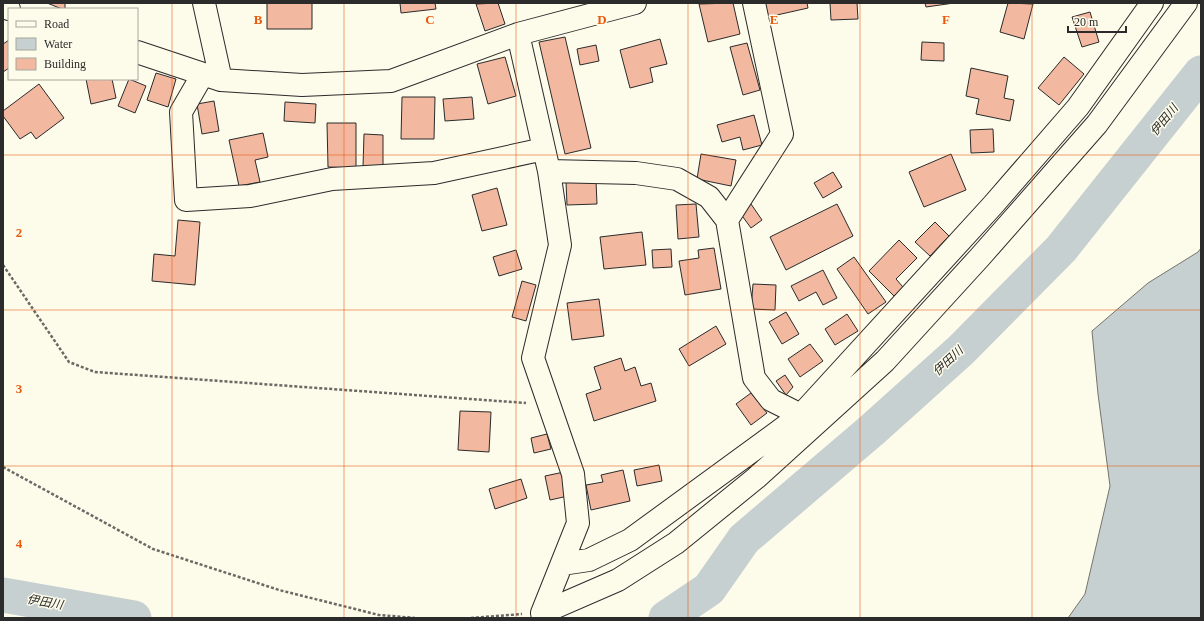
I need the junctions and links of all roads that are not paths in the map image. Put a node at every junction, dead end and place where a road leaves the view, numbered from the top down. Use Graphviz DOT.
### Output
graph roads {
  1 [pos="204,3"];
  2 [pos="635,3"];
  3 [pos="754,3"];
  4 [pos="1152,3"];
  5 [pos="1186,3"];
  6 [pos="598,8"];
  7 [pos="518,34"];
  8 [pos="138,52"];
  9 [pos="212,77"];
  10 [pos="544,149"];
  11 [pos="549,171"];
  12 [pos="727,220"];
  13 [pos="801,415"];
  14 [pos="562,564"];
  15 [pos="542,615"];
  1 -- 9 [label="street"];
  2 -- 6 [label="street"];
  3 -- 12 [label="street"];
  4 -- 13 [label="street"];
  5 -- 15 [label="street"];
  6 -- 7 [label="street"];
  7 -- 9 [label="street"];
  7 -- 10 [label="street"];
  8 -- 9 [label="street"];
  9 -- 10 [label="street"];
  10 -- 11 [label="street"];
  11 -- 12 [label="street"];
  11 -- 14 [label="street"];
  12 -- 13 [label="street"];
  13 -- 14 [label="street"];
  14 -- 15 [label="street"];
}
